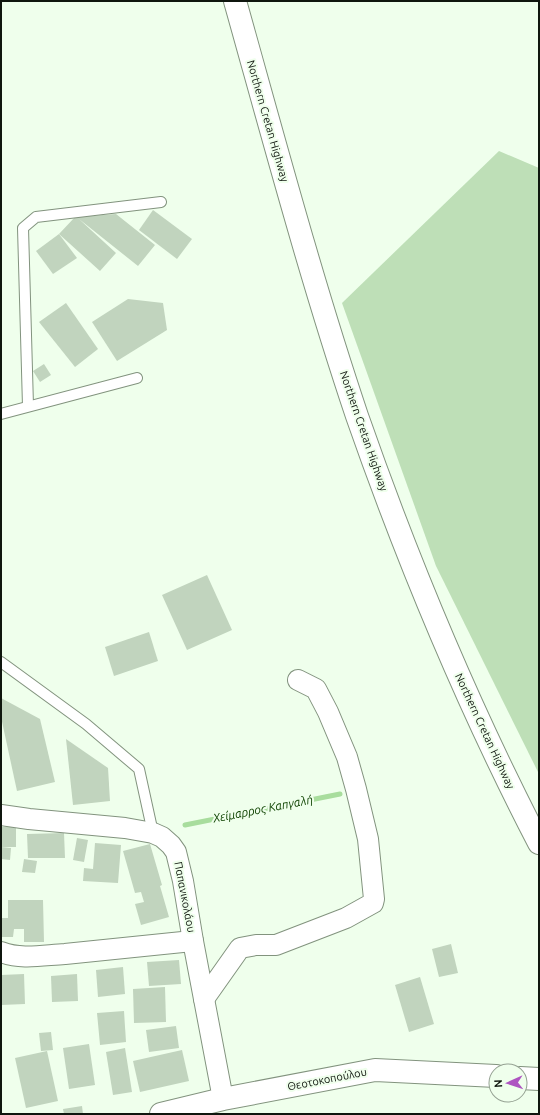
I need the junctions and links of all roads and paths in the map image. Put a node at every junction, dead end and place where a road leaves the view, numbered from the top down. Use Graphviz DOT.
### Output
graph roads {
  1 [pos="235,1"];
  2 [pos="161,202"];
  3 [pos="137,378"];
  4 [pos="28,406"];
  5 [pos="1,414"];
  6 [pos="1,662"];
  7 [pos="298,680"];
  8 [pos="1,815"];
  9 [pos="153,834"];
  10 [pos="539,843"];
  11 [pos="193,941"];
  12 [pos="1,952"];
  13 [pos="204,999"];
  14 [pos="488,1076"];
  15 [pos="528,1078"];
  16 [pos="539,1079"];
  17 [pos="223,1099"];
  18 [pos="161,1114"];
  1 -- 10 [label="main road, Northern Cretan Highway"];
  2 -- 4 [label="lane"];
  3 -- 4 [label="lane"];
  4 -- 5 [label="lane"];
  6 -- 9 [label="lane"];
  7 -- 13 [label="street"];
  8 -- 9 [label="street, Παπανικολάου"];
  9 -- 11 [label="street, Παπανικολάου"];
  11 -- 12 [label="street"];
  11 -- 13 [label="street, Παπανικολάου"];
  13 -- 17 [label="street, Παπανικολάου"];
  14 -- 17 [label="main road, Θεοτοκοπούλου"];
  15 -- 16 [label="main road"];
  17 -- 18 [label="main road, Θεοτοκοπούλου"];
}
